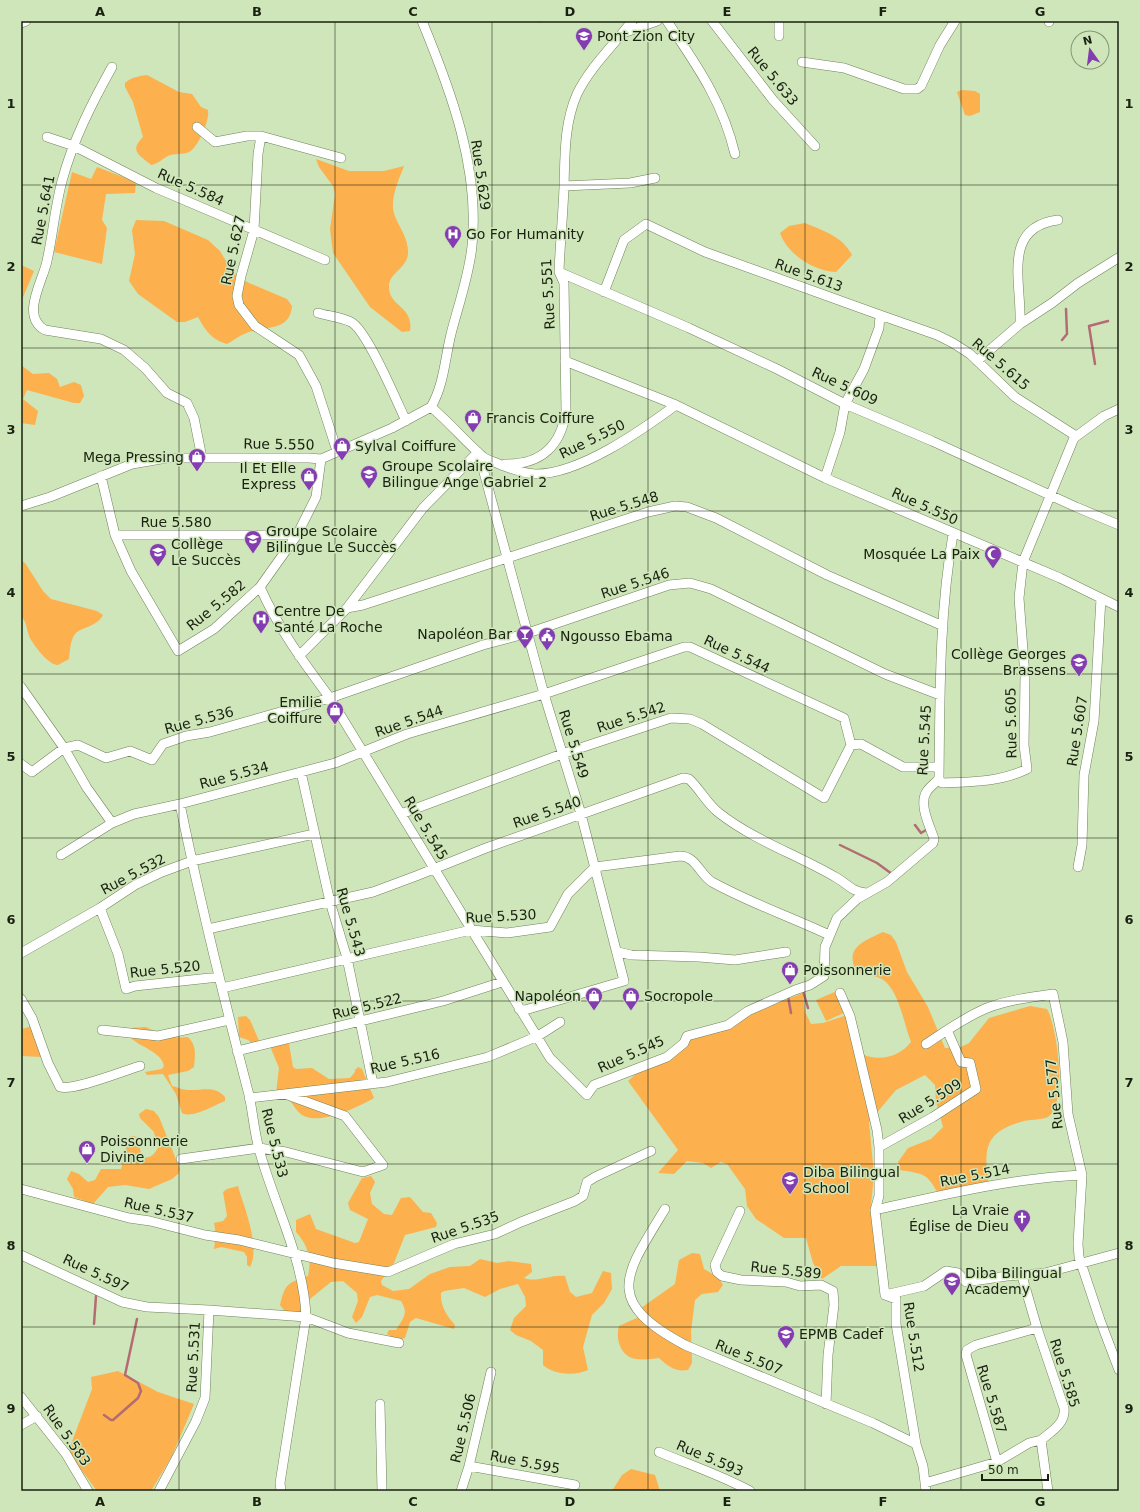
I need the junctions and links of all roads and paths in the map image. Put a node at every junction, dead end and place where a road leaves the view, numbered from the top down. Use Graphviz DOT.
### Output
graph roads {
  1 [pos="26,21"];
  2 [pos="422,21"];
  3 [pos="632,21"];
  4 [pos="657,21"];
  5 [pos="667,21"];
  6 [pos="712,21"];
  7 [pos="779,21"];
  8 [pos="955,21"];
  9 [pos="21,22"];
  10 [pos="623,33"];
  11 [pos="779,36"];
  12 [pos="802,62"];
  13 [pos="112,67"];
  14 [pos="197,127"];
  15 [pos="261,136"];
  16 [pos="47,137"];
  17 [pos="74,146"];
  18 [pos="815,146"];
  19 [pos="735,154"];
  20 [pos="341,158"];
  21 [pos="655,178"];
  22 [pos="564,186"];
  23 [pos="1058,220"];
  24 [pos="254,230"];
  25 [pos="1118,258"];
  26 [pos="325,260"];
  27 [pos="559,272"];
  28 [pos="604,292"];
  29 [pos="318,313"];
  30 [pos="880,315"];
  31 [pos="1020,324"];
  32 [pos="565,361"];
  33 [pos="977,361"];
  34 [pos="845,404"];
  35 [pos="676,405"];
  36 [pos="431,407"];
  37 [pos="1119,409"];
  38 [pos="406,421"];
  39 [pos="1076,436"];
  40 [pos="337,451"];
  41 [pos="480,454"];
  42 [pos="202,458"];
  43 [pos="322,459"];
  44 [pos="496,463"];
  45 [pos="101,476"];
  46 [pos="825,478"];
  47 [pos="1050,494"];
  48 [pos="21,506"];
  49 [pos="1119,525"];
  50 [pos="953,534"];
  51 [pos="115,535"];
  52 [pos="297,535"];
  53 [pos="508,557"];
  54 [pos="1023,562"];
  55 [pos="260,587"];
  56 [pos="1101,598"];
  57 [pos="1119,607"];
  58 [pos="347,608"];
  59 [pos="942,626"];
  60 [pos="528,633"];
  61 [pos="299,656"];
  62 [pos="21,687"];
  63 [pos="544,694"];
  64 [pos="940,695"];
  65 [pos="330,698"];
  66 [pos="851,745"];
  67 [pos="64,748"];
  68 [pos="363,752"];
  69 [pos="562,754"];
  70 [pos="21,764"];
  71 [pos="939,767"];
  72 [pos="301,772"];
  73 [pos="939,779"];
  74 [pos="180,804"];
  75 [pos="401,814"];
  76 [pos="581,814"];
  77 [pos="112,823"];
  78 [pos="314,834"];
  79 [pos="61,855"];
  80 [pos="192,861"];
  81 [pos="595,867"];
  82 [pos="1078,867"];
  83 [pos="434,868"];
  84 [pos="866,893"];
  85 [pos="330,902"];
  86 [pos="100,908"];
  87 [pos="208,929"];
  88 [pos="471,930"];
  89 [pos="830,935"];
  90 [pos="618,952"];
  91 [pos="786,952"];
  92 [pos="21,953"];
  93 [pos="347,958"];
  94 [pos="219,977"];
  95 [pos="502,982"];
  96 [pos="222,988"];
  97 [pos="840,993"];
  98 [pos="21,999"];
  99 [pos="519,1009"];
  100 [pos="229,1020"];
  101 [pos="361,1022"];
  102 [pos="560,1022"];
  103 [pos="102,1030"];
  104 [pos="947,1030"];
  105 [pos="538,1036"];
  106 [pos="926,1044"];
  107 [pos="237,1051"];
  108 [pos="140,1066"];
  109 [pos="372,1079"];
  110 [pos="285,1094"];
  111 [pos="249,1098"];
  112 [pos="879,1147"];
  113 [pos="259,1148"];
  114 [pos="651,1151"];
  115 [pos="181,1158"];
  116 [pos="1082,1175"];
  117 [pos="21,1189"];
  118 [pos="666,1209"];
  119 [pos="875,1210"];
  120 [pos="740,1211"];
  121 [pos="293,1252"];
  122 [pos="1119,1253"];
  123 [pos="21,1255"];
  124 [pos="1082,1264"];
  125 [pos="1022,1276"];
  126 [pos="885,1295"];
  127 [pos="209,1310"];
  128 [pos="306,1317"];
  129 [pos="1037,1328"];
  130 [pos="399,1343"];
  131 [pos="1119,1370"];
  132 [pos="491,1372"];
  133 [pos="21,1397"];
  134 [pos="380,1404"];
  135 [pos="826,1404"];
  136 [pos="37,1416"];
  137 [pos="21,1425"];
  138 [pos="1041,1440"];
  139 [pos="916,1444"];
  140 [pos="659,1452"];
  141 [pos="997,1462"];
  142 [pos="469,1466"];
  143 [pos="575,1485"];
  144 [pos="925,1487"];
  145 [pos="88,1491"];
  146 [pos="159,1491"];
  147 [pos="281,1491"];
  148 [pos="382,1491"];
  149 [pos="461,1491"];
  150 [pos="750,1491"];
  151 [pos="1048,1491"];
  1 -- 9 [label="street"];
  2 -- 36 [label="street, Rue 5.629"];
  3 -- 10 [label="street, Rue 5.551"];
  4 -- 10 [label="street"];
  5 -- 19 [label="street"];
  6 -- 18 [label="street, Rue 5.633"];
  7 -- 11 [label="street"];
  8 -- 12 [label="street"];
  10 -- 22 [label="street, Rue 5.551"];
  13 -- 17 [label="street, Rue 5.641"];
  14 -- 15 [label="street"];
  15 -- 20 [label="street"];
  15 -- 24 [label="street, Rue 5.627"];
  16 -- 17 [label="street, Rue 5.584"];
  17 -- 24 [label="street, Rue 5.584"];
  17 -- 42 [label="street, Rue 5.641"];
  21 -- 22 [label="street"];
  22 -- 27 [label="street, Rue 5.551"];
  23 -- 31 [label="street"];
  24 -- 26 [label="street, Rue 5.584"];
  24 -- 40 [label="street, Rue 5.627"];
  25 -- 31 [label="street"];
  27 -- 28 [label="street, Rue 5.609"];
  27 -- 32 [label="street, Rue 5.551"];
  28 -- 30 [label="street, Rue 5.613"];
  28 -- 34 [label="street, Rue 5.609"];
  29 -- 38 [label="street"];
  30 -- 33 [label="street, Rue 5.615"];
  30 -- 34 [label="street"];
  31 -- 33 [label="street"];
  32 -- 35 [label="street"];
  32 -- 44 [label="street, Rue 5.551"];
  33 -- 39 [label="street, Rue 5.615"];
  34 -- 46 [label="street"];
  34 -- 47 [label="street, Rue 5.609"];
  35 -- 44 [label="street, Rue 5.550"];
  35 -- 46 [label="street, Rue 5.550"];
  36 -- 38 [label="street, Rue 5.550"];
  36 -- 41 [label="street, Rue 5.550"];
  37 -- 39 [label="street"];
  38 -- 40 [label="street, Rue 5.550"];
  39 -- 47 [label="street, Rue 5.605"];
  40 -- 43 [label="street, Rue 5.550"];
  41 -- 44 [label="street, Rue 5.550"];
  41 -- 53 [label="street, Rue 5.549"];
  41 -- 58 [label="street"];
  42 -- 43 [label="street, Rue 5.550"];
  42 -- 45 [label="street, Rue 5.550"];
  43 -- 52 [label="street"];
  45 -- 48 [label="street, Rue 5.550"];
  45 -- 51 [label="street"];
  46 -- 50 [label="street, Rue 5.550"];
  47 -- 49 [label="street, Rue 5.609"];
  47 -- 54 [label="street, Rue 5.605"];
  50 -- 54 [label="street, Rue 5.550"];
  50 -- 59 [label="street, Rue 5.545"];
  51 -- 52 [label="street, Rue 5.580"];
  51 -- 55 [label="street, Rue 5.582"];
  52 -- 55 [label="street"];
  53 -- 58 [label="street, Rue 5.548"];
  53 -- 59 [label="street, Rue 5.548"];
  53 -- 60 [label="street, Rue 5.549"];
  54 -- 56 [label="street, Rue 5.550"];
  54 -- 73 [label="street, Rue 5.605"];
  55 -- 61 [label="street, Rue 5.545"];
  56 -- 57 [label="street, Rue 5.550"];
  56 -- 82 [label="street, Rue 5.607"];
  58 -- 61 [label="street"];
  59 -- 64 [label="street, Rue 5.545"];
  60 -- 63 [label="street, Rue 5.549"];
  60 -- 64 [label="street, Rue 5.546"];
  60 -- 65 [label="street, Rue 5.546"];
  61 -- 65 [label="street, Rue 5.545"];
  62 -- 67 [label="street"];
  63 -- 66 [label="street, Rue 5.544"];
  63 -- 68 [label="street, Rue 5.544"];
  63 -- 69 [label="street, Rue 5.549"];
  64 -- 71 [label="street, Rue 5.545"];
  65 -- 67 [label="street, Rue 5.536"];
  65 -- 68 [label="street, Rue 5.545"];
  66 -- 69 [label="street, Rue 5.542"];
  66 -- 71 [label="street"];
  67 -- 70 [label="street"];
  67 -- 77 [label="street"];
  68 -- 72 [label="street, Rue 5.534"];
  68 -- 75 [label="street, Rue 5.545"];
  69 -- 75 [label="street, Rue 5.542"];
  69 -- 76 [label="street, Rue 5.549"];
  71 -- 73 [label="street, Rue 5.545"];
  72 -- 74 [label="street, Rue 5.534"];
  72 -- 78 [label="street, Rue 5.543"];
  73 -- 84 [label="street, Rue 5.545"];
  74 -- 77 [label="street, Rue 5.534"];
  74 -- 80 [label="street, Rue 5.533"];
  75 -- 83 [label="street, Rue 5.545"];
  76 -- 81 [label="street, Rue 5.549"];
  76 -- 83 [label="street, Rue 5.540"];
  76 -- 84 [label="street, Rue 5.540"];
  77 -- 79 [label="street, Rue 5.534"];
  78 -- 80 [label="street, Rue 5.532"];
  78 -- 85 [label="street, Rue 5.543"];
  80 -- 86 [label="street, Rue 5.532"];
  80 -- 87 [label="street, Rue 5.533"];
  81 -- 88 [label="street, Rue 5.530"];
  81 -- 89 [label="street"];
  81 -- 90 [label="street, Rue 5.549"];
  83 -- 85 [label="street, Rue 5.540"];
  83 -- 88 [label="street, Rue 5.545"];
  84 -- 89 [label="street, Rue 5.545"];
  85 -- 87 [label="street, Rue 5.540"];
  85 -- 93 [label="street, Rue 5.543"];
  86 -- 92 [label="street, Rue 5.532"];
  86 -- 94 [label="street, Rue 5.520"];
  87 -- 94 [label="street, Rue 5.533"];
  88 -- 93 [label="street, Rue 5.530"];
  88 -- 95 [label="street, Rue 5.545"];
  89 -- 105 [label="street, Rue 5.545"];
  90 -- 91 [label="street"];
  90 -- 99 [label="street, Rue 5.549"];
  93 -- 96 [label="street, Rue 5.530"];
  93 -- 101 [label="street, Rue 5.543"];
  94 -- 96 [label="street, Rue 5.533"];
  95 -- 99 [label="street, Rue 5.545"];
  95 -- 101 [label="street, Rue 5.522"];
  96 -- 100 [label="street, Rue 5.533"];
  97 -- 112 [label="street"];
  98 -- 108 [label="street"];
  99 -- 105 [label="street, Rue 5.545"];
  100 -- 103 [label="street"];
  100 -- 107 [label="street, Rue 5.533"];
  101 -- 107 [label="street, Rue 5.522"];
  101 -- 109 [label="street, Rue 5.543"];
  102 -- 105 [label="street, Rue 5.516"];
  104 -- 106 [label="street, Rue 5.577"];
  104 -- 112 [label="street, Rue 5.509"];
  104 -- 116 [label="street, Rue 5.577"];
  105 -- 110 [label="street, Rue 5.516"];
  107 -- 111 [label="street, Rue 5.533"];
  110 -- 111 [label="street, Rue 5.516"];
  110 -- 113 [label="street"];
  111 -- 113 [label="street, Rue 5.533"];
  112 -- 119 [label="street"];
  113 -- 115 [label="street"];
  113 -- 121 [label="street, Rue 5.533"];
  114 -- 121 [label="street, Rue 5.535"];
  116 -- 119 [label="street, Rue 5.514"];
  116 -- 124 [label="street, Rue 5.577"];
  117 -- 121 [label="street, Rue 5.537"];
  118 -- 135 [label="street, Rue 5.507"];
  119 -- 126 [label="street"];
  120 -- 135 [label="street, Rue 5.589"];
  121 -- 128 [label="street, Rue 5.533"];
  122 -- 124 [label="street, Rue 5.512"];
  123 -- 127 [label="street, Rue 5.597"];
  124 -- 125 [label="street, Rue 5.512"];
  124 -- 131 [label="street, Rue 5.577"];
  125 -- 126 [label="street, Rue 5.512"];
  125 -- 129 [label="street"];
  126 -- 139 [label="street, Rue 5.512"];
  127 -- 128 [label="street, Rue 5.531"];
  127 -- 146 [label="street, Rue 5.531"];
  128 -- 130 [label="street, Rue 5.531"];
  128 -- 147 [label="street, Rue 5.533"];
  129 -- 138 [label="street, Rue 5.585"];
  129 -- 141 [label="street, Rue 5.587"];
  132 -- 142 [label="street, Rue 5.506"];
  133 -- 136 [label="street, Rue 5.583"];
  134 -- 148 [label="street"];
  135 -- 139 [label="street, Rue 5.507"];
  136 -- 137 [label="street"];
  136 -- 145 [label="street, Rue 5.583"];
  138 -- 141 [label="street"];
  138 -- 151 [label="street"];
  139 -- 144 [label="street"];
  140 -- 150 [label="street, Rue 5.593"];
  141 -- 144 [label="street"];
  142 -- 143 [label="street, Rue 5.595"];
  142 -- 149 [label="street, Rue 5.506"];
}
